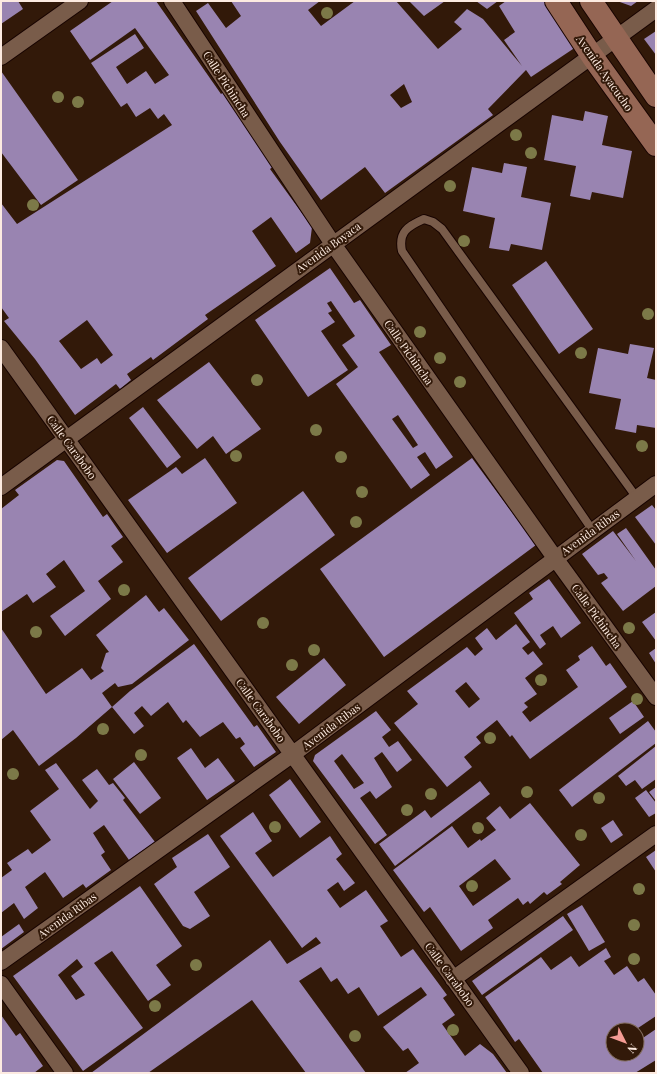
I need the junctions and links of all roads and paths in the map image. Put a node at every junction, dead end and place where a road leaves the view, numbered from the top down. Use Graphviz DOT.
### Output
graph roads {
  1 [pos="80,1"];
  2 [pos="172,1"];
  3 [pos="556,1"];
  4 [pos="591,1"];
  5 [pos="656,9"];
  6 [pos="615,39"];
  7 [pos="592,56"];
  8 [pos="1,57"];
  9 [pos="656,96"];
  10 [pos="656,145"];
  11 [pos="332,244"];
  12 [pos="1,348"];
  13 [pos="67,440"];
  14 [pos="656,484"];
  15 [pos="1,487"];
  16 [pos="636,498"];
  17 [pos="592,531"];
  18 [pos="555,558"];
  19 [pos="656,697"];
  20 [pos="293,754"];
  21 [pos="656,834"];
  22 [pos="1,962"];
  23 [pos="453,979"];
  24 [pos="1,984"];
  25 [pos="65,1073"];
  26 [pos="521,1073"];
  1 -- 8 [label="street"];
  2 -- 11 [label="street, Calle Pichincha"];
  3 -- 7 [label="street, Avenida Ayacucho"];
  4 -- 6 [label="street"];
  5 -- 6 [label="street, Avenida Boyaca"];
  6 -- 7 [label="street, Avenida Boyaca"];
  6 -- 9 [label="street"];
  7 -- 10 [label="street, Avenida Ayacucho"];
  7 -- 11 [label="street, Avenida Boyaca"];
  11 -- 13 [label="street, Avenida Boyaca"];
  11 -- 18 [label="street, Calle Pichincha"];
  12 -- 13 [label="street, Calle Carabobo"];
  13 -- 15 [label="street, Avenida Boyaca"];
  13 -- 20 [label="street, Calle Carabobo"];
  14 -- 16 [label="street, Avenida Ribas"];
  16 -- 17 [label="street, Avenida Ribas"];
  16 -- 17 [label="lane"];
  17 -- 18 [label="street, Avenida Ribas"];
  18 -- 19 [label="street, Calle Pichincha"];
  18 -- 20 [label="street, Avenida Ribas"];
  20 -- 22 [label="street, Avenida Ribas"];
  20 -- 23 [label="street, Calle Carabobo"];
  21 -- 23 [label="street"];
  23 -- 26 [label="street, Calle Carabobo"];
  24 -- 25 [label="street"];
}
